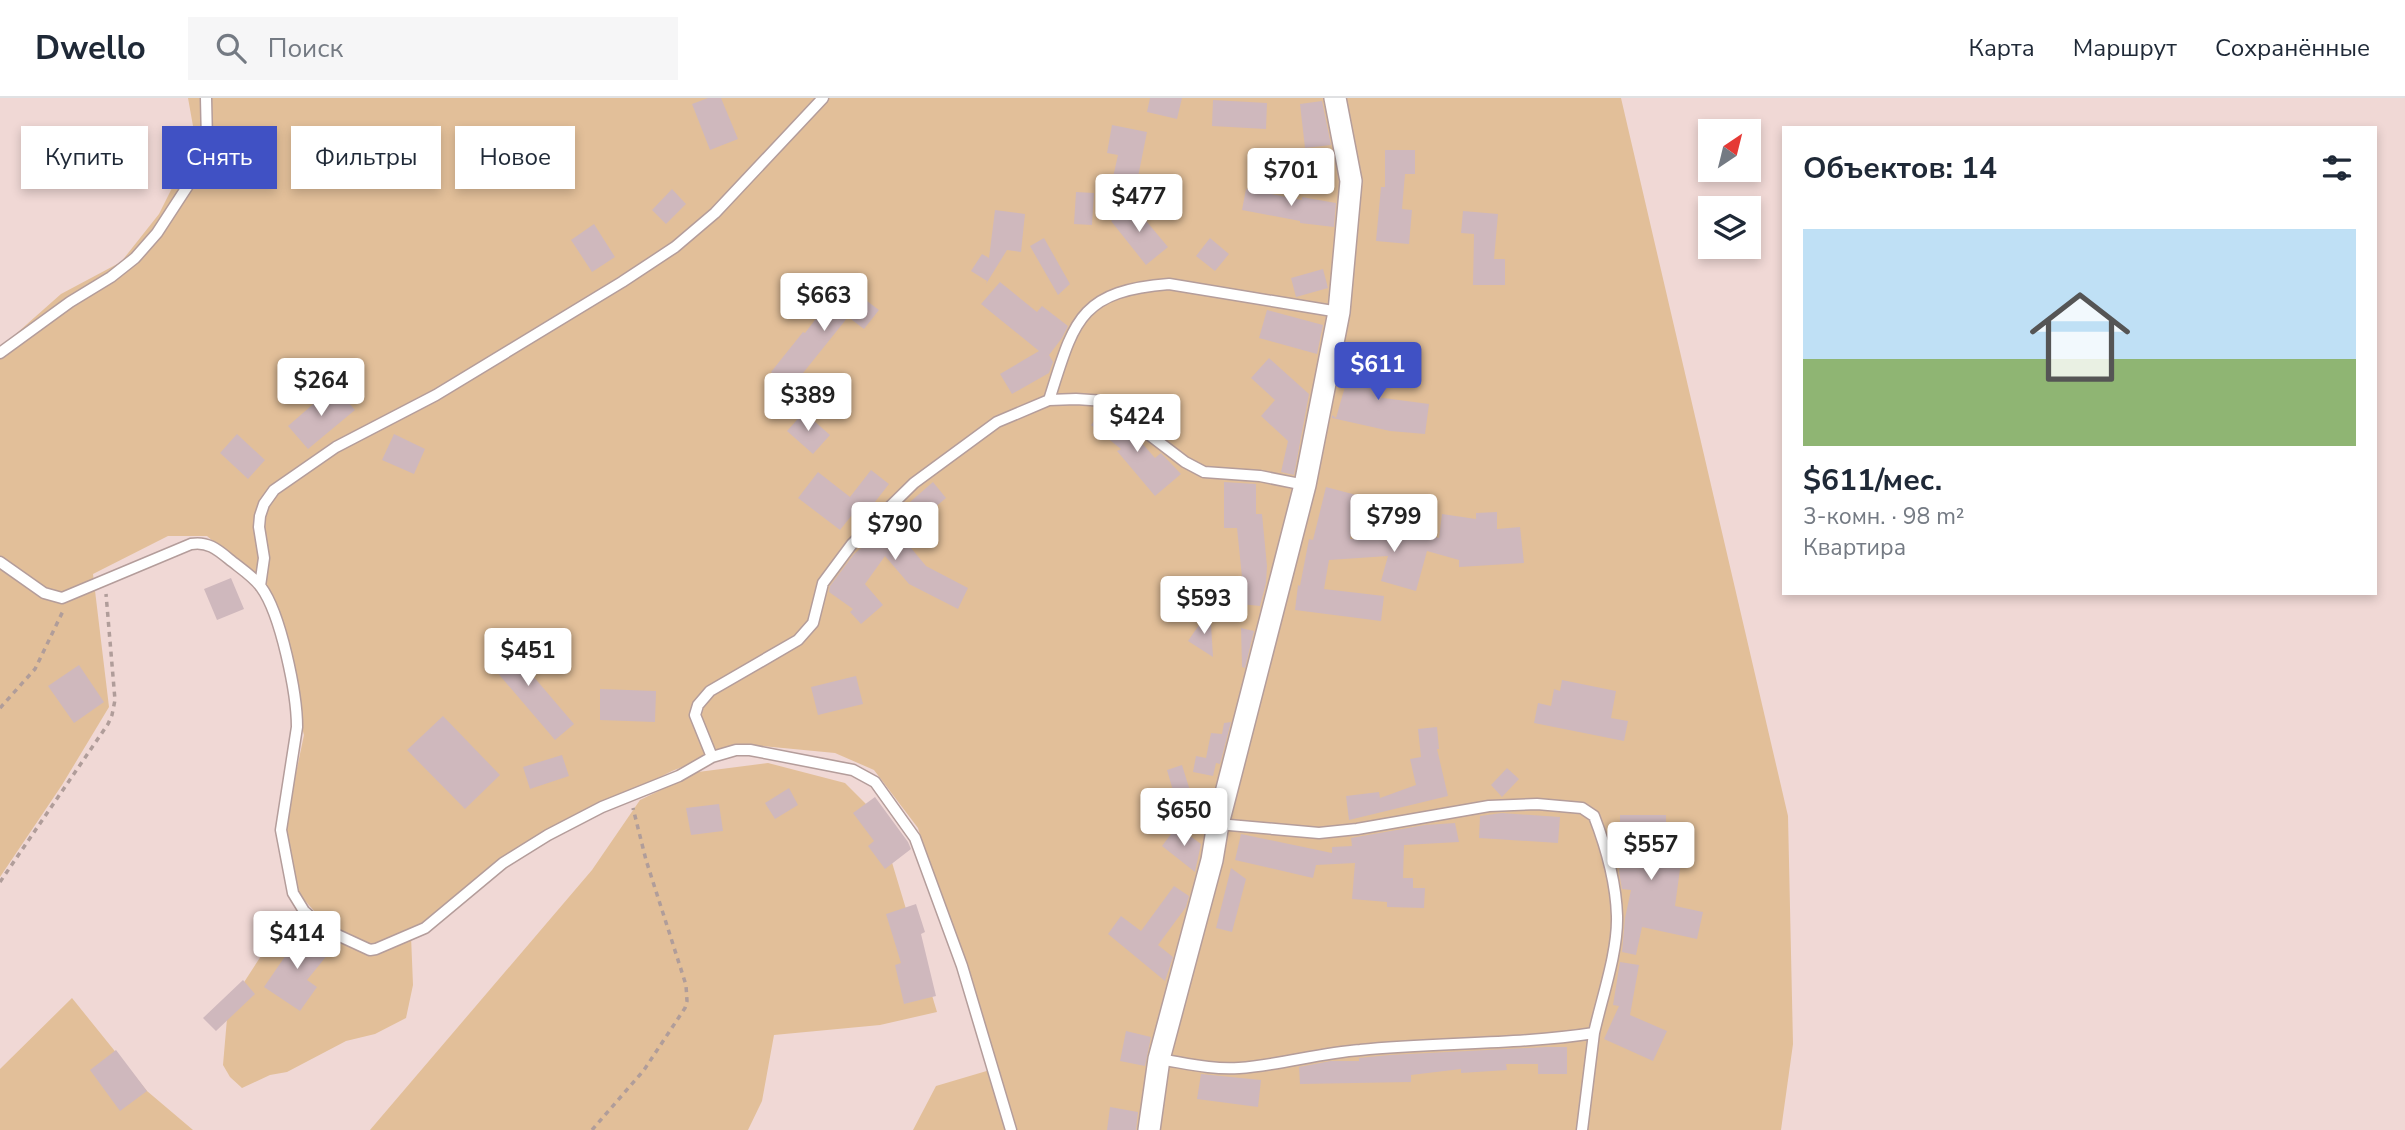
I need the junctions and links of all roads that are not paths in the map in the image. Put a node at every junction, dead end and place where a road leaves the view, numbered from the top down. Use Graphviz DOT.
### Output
graph roads {
  1 [pos="205,98"];
  2 [pos="823,98"];
  3 [pos="1335,98"];
  4 [pos="1339,312"];
  5 [pos="0,353"];
  6 [pos="1048,400"];
  7 [pos="1305,485"];
  8 [pos="0,562"];
  9 [pos="260,586"];
  10 [pos="712,757"];
  11 [pos="1218,824"];
  12 [pos="1594,1033"];
  13 [pos="1159,1059"];
  14 [pos="1011,1130"];
  15 [pos="1150,1130"];
  16 [pos="1582,1130"];
  1 -- 5 [label="lane"];
  2 -- 9 [label="lane"];
  3 -- 4 [label="street"];
  4 -- 6 [label="lane"];
  4 -- 7 [label="street"];
  6 -- 7 [label="lane"];
  6 -- 10 [label="lane"];
  7 -- 11 [label="street"];
  8 -- 9 [label="lane"];
  9 -- 10 [label="lane"];
  10 -- 14 [label="lane"];
  11 -- 12 [label="lane"];
  11 -- 13 [label="street"];
  12 -- 13 [label="lane"];
  12 -- 16 [label="lane"];
  13 -- 15 [label="street"];
}
